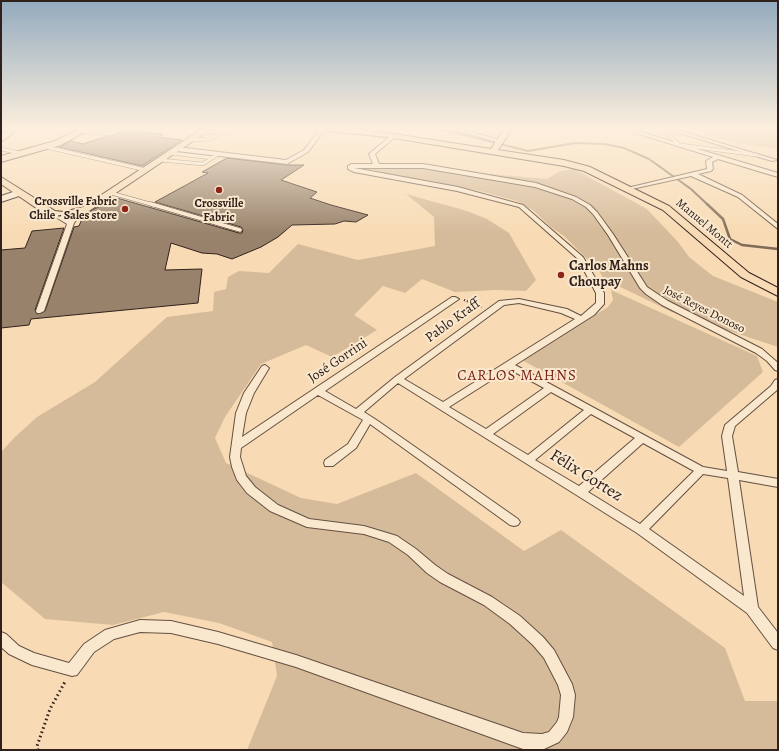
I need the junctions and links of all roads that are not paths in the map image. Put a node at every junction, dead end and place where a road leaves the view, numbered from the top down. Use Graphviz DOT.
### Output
graph roads {
  1 [pos="147,164"];
  2 [pos="201,164"];
  3 [pos="568,164"];
  4 [pos="709,164"];
  5 [pos="740,164"];
  6 [pos="153,165"];
  7 [pos="377,166"];
  8 [pos="692,174"];
  9 [pos="778,175"];
  10 [pos="5,184"];
  11 [pos="629,189"];
  12 [pos="20,193"];
  13 [pos="111,193"];
  14 [pos="1,199"];
  15 [pos="79,212"];
  16 [pos="54,214"];
  17 [pos="71,223"];
  18 [pos="778,227"];
  19 [pos="240,230"];
  20 [pos="778,292"];
  21 [pos="455,299"];
  22 [pos="40,311"];
  23 [pos="581,319"];
  24 [pos="508,365"];
  25 [pos="265,368"];
  26 [pos="778,368"];
  27 [pos="398,379"];
  28 [pos="778,382"];
  29 [pos="550,388"];
  30 [pos="318,391"];
  31 [pos="442,407"];
  32 [pos="591,410"];
  33 [pos="357,413"];
  34 [pos="368,420"];
  35 [pos="486,434"];
  36 [pos="642,438"];
  37 [pos="236,446"];
  38 [pos="528,460"];
  39 [pos="328,463"];
  40 [pos="701,470"];
  41 [pos="733,475"];
  42 [pos="778,483"];
  43 [pos="580,492"];
  44 [pos="514,522"];
  45 [pos="641,530"];
  46 [pos="752,609"];
  47 [pos="1,638"];
  48 [pos="778,644"];
  1 -- 6 [label="lane"];
  2 -- 6 [label="lane"];
  3 -- 11 [label="main road, Manuel Montt"];
  4 -- 8 [label="street"];
  5 -- 9 [label="street"];
  6 -- 13 [label="main road"];
  7 -- 23 [label="street, José Reyes Donoso"];
  7 -- 26 [label="street, José Reyes Donoso"];
  8 -- 11 [label="street"];
  8 -- 18 [label="street"];
  10 -- 12 [label="main road"];
  11 -- 20 [label="main road, Manuel Montt"];
  12 -- 14 [label="main road"];
  12 -- 16 [label="main road"];
  13 -- 15 [label="main road"];
  13 -- 19 [label="lane"];
  15 -- 16 [label="main road"];
  15 -- 17 [label="street"];
  16 -- 17 [label="street"];
  17 -- 22 [label="street"];
  21 -- 30 [label="street, José Gorrini"];
  23 -- 24 [label="street"];
  23 -- 27 [label="street, Pablo Kraff"];
  24 -- 29 [label="street"];
  24 -- 31 [label="street"];
  25 -- 37 [label="street"];
  27 -- 31 [label="street, Félix Cortez"];
  27 -- 33 [label="street, Pablo Kraff"];
  28 -- 41 [label="street"];
  29 -- 32 [label="street"];
  29 -- 35 [label="street"];
  30 -- 33 [label="street"];
  30 -- 37 [label="street, José Gorrini"];
  31 -- 35 [label="street, Félix Cortez"];
  32 -- 36 [label="street"];
  32 -- 38 [label="street"];
  33 -- 34 [label="street"];
  34 -- 39 [label="street"];
  34 -- 44 [label="street"];
  35 -- 38 [label="street, Félix Cortez"];
  36 -- 40 [label="street"];
  36 -- 43 [label="street"];
  37 -- 47 [label="street"];
  38 -- 43 [label="street, Félix Cortez"];
  40 -- 41 [label="street"];
  40 -- 45 [label="street"];
  41 -- 42 [label="street"];
  41 -- 46 [label="street"];
  43 -- 45 [label="street, Félix Cortez"];
  45 -- 46 [label="street, Félix Cortez"];
  46 -- 48 [label="street"];
}
